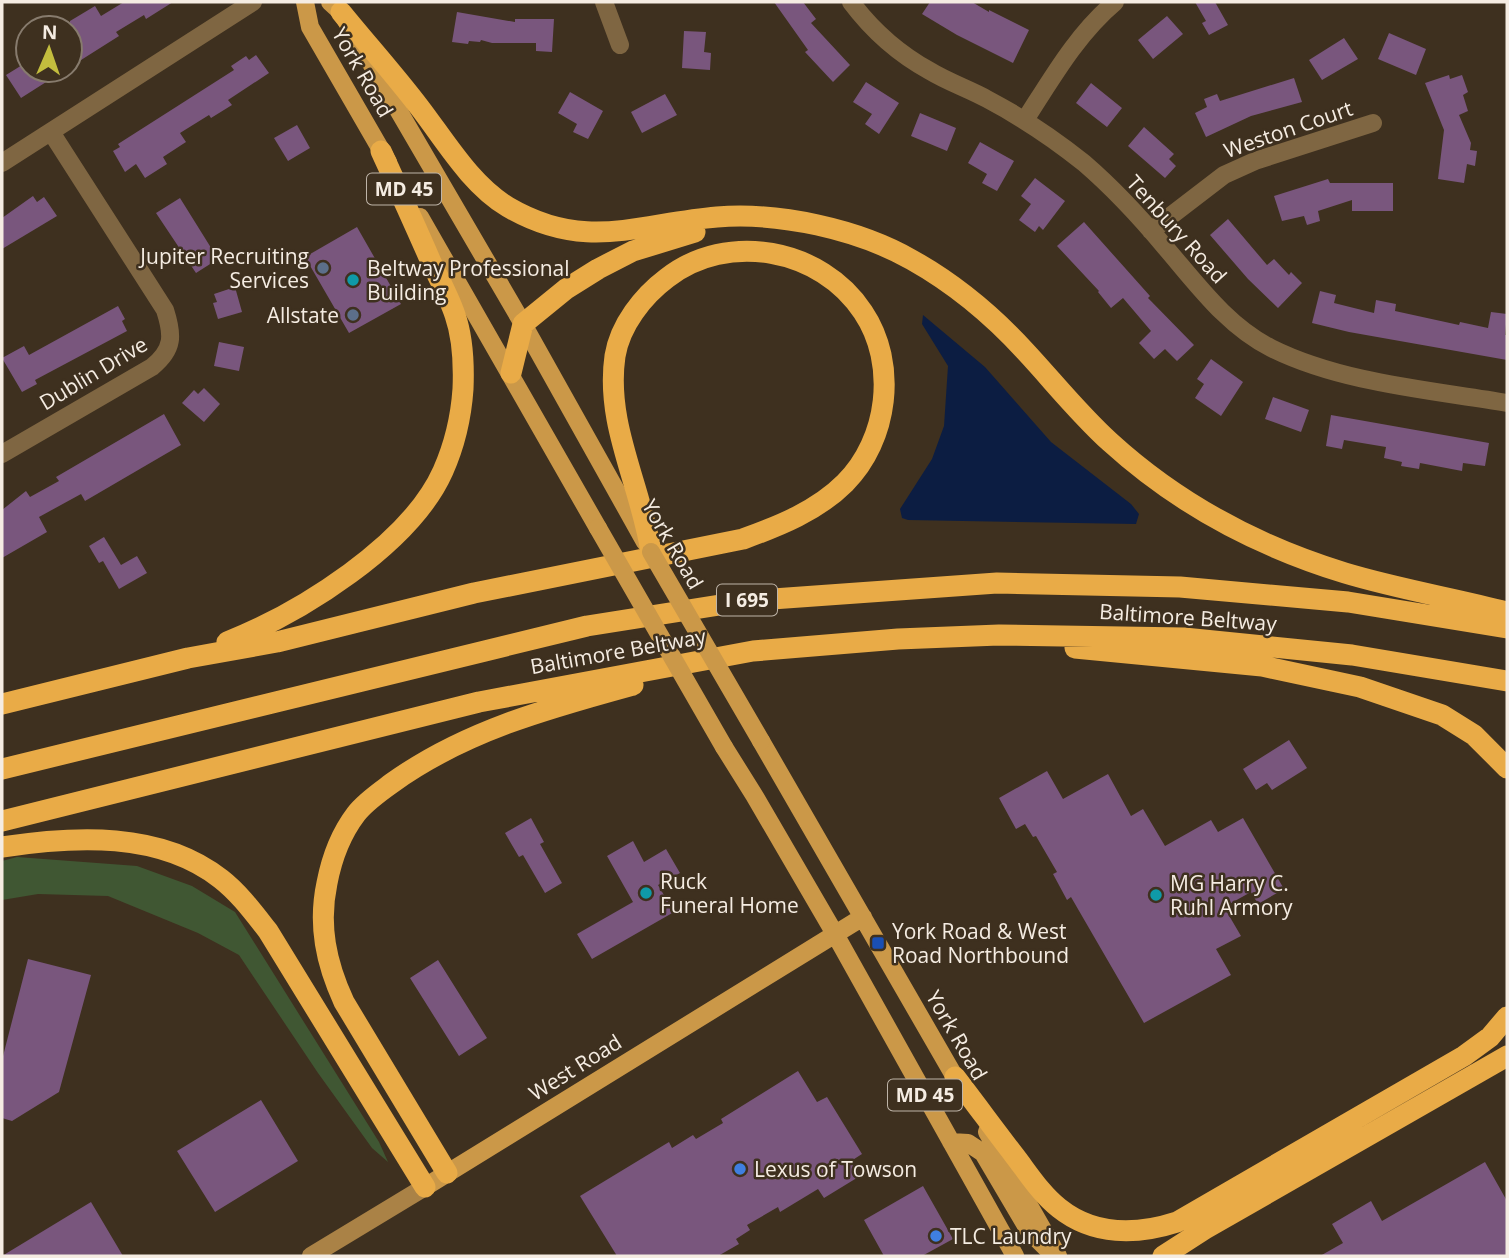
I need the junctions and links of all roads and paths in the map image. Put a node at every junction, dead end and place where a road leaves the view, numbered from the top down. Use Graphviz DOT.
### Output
graph roads {
  1 [pos="253,2"];
  2 [pos="305,2"];
  3 [pos="604,2"];
  4 [pos="851,2"];
  5 [pos="1115,2"];
  6 [pos="335,7"];
  7 [pos="620,45"];
  8 [pos="1025,120"];
  9 [pos="1373,123"];
  10 [pos="51,132"];
  11 [pos="381,151"];
  12 [pos="2,163"];
  13 [pos="783,220"];
  14 [pos="1151,230"];
  15 [pos="523,324"];
  16 [pos="511,373"];
  17 [pos="1507,403"];
  18 [pos="2,454"];
  19 [pos="640,523"];
  20 [pos="651,552"];
  21 [pos="1507,612"];
  22 [pos="1507,628"];
  23 [pos="898,639"];
  24 [pos="753,651"];
  25 [pos="188,658"];
  26 [pos="1507,681"];
  27 [pos="2,704"];
  28 [pos="1507,768"];
  29 [pos="2,769"];
  30 [pos="2,821"];
  31 [pos="2,847"];
  32 [pos="863,916"];
  33 [pos="835,934"];
  34 [pos="1507,1017"];
  35 [pos="1507,1056"];
  36 [pos="955,1077"];
  37 [pos="951,1142"];
  38 [pos="447,1173"];
  39 [pos="425,1187"];
  40 [pos="311,1256"];
  41 [pos="1015,1256"];
  42 [pos="1057,1256"];
  43 [pos="1163,1256"];
  1 -- 10 [label="street"];
  2 -- 11 [label="main road, York Road / MD 45"];
  3 -- 7 [label="street"];
  4 -- 8 [label="street, Tenbury Road"];
  5 -- 8 [label="street"];
  6 -- 13 [label="highway"];
  6 -- 15 [label="main road, York Road / MD 45"];
  8 -- 14 [label="street, Tenbury Road"];
  9 -- 14 [label="street, Weston Court"];
  10 -- 12 [label="street"];
  10 -- 18 [label="street, Dublin Drive"];
  11 -- 16 [label="main road, York Road / MD 45"];
  11 -- 25 [label="highway"];
  13 -- 15 [label="highway"];
  13 -- 21 [label="highway"];
  14 -- 17 [label="street, Tenbury Road"];
  15 -- 16 [label="highway"];
  15 -- 19 [label="main road, York Road / MD 45"];
  16 -- 33 [label="main road, York Road / MD 45, bridge"];
  19 -- 20 [label="highway"];
  19 -- 25 [label="highway"];
  20 -- 32 [label="main road, York Road / MD 45, bridge"];
  22 -- 29 [label="highway, Baltimore Beltway / I 695"];
  23 -- 24 [label="highway, Baltimore Beltway"];
  23 -- 26 [label="highway, Baltimore Beltway"];
  23 -- 28 [label="highway"];
  24 -- 30 [label="highway, Baltimore Beltway"];
  24 -- 38 [label="highway"];
  25 -- 27 [label="highway"];
  31 -- 39 [label="highway"];
  32 -- 33 [label="main road, West Road"];
  32 -- 36 [label="main road, York Road / MD 45"];
  33 -- 37 [label="main road, York Road / MD 45"];
  33 -- 38 [label="main road, West Road"];
  34 -- 36 [label="highway"];
  35 -- 43 [label="highway"];
  36 -- 42 [label="main road, York Road / MD 45"];
  37 -- 41 [label="main road, York Road / MD 45"];
  37 -- 42 [label="main road"];
  38 -- 39 [label="main road, West Road"];
  39 -- 40 [label="street, West Road"];
}
